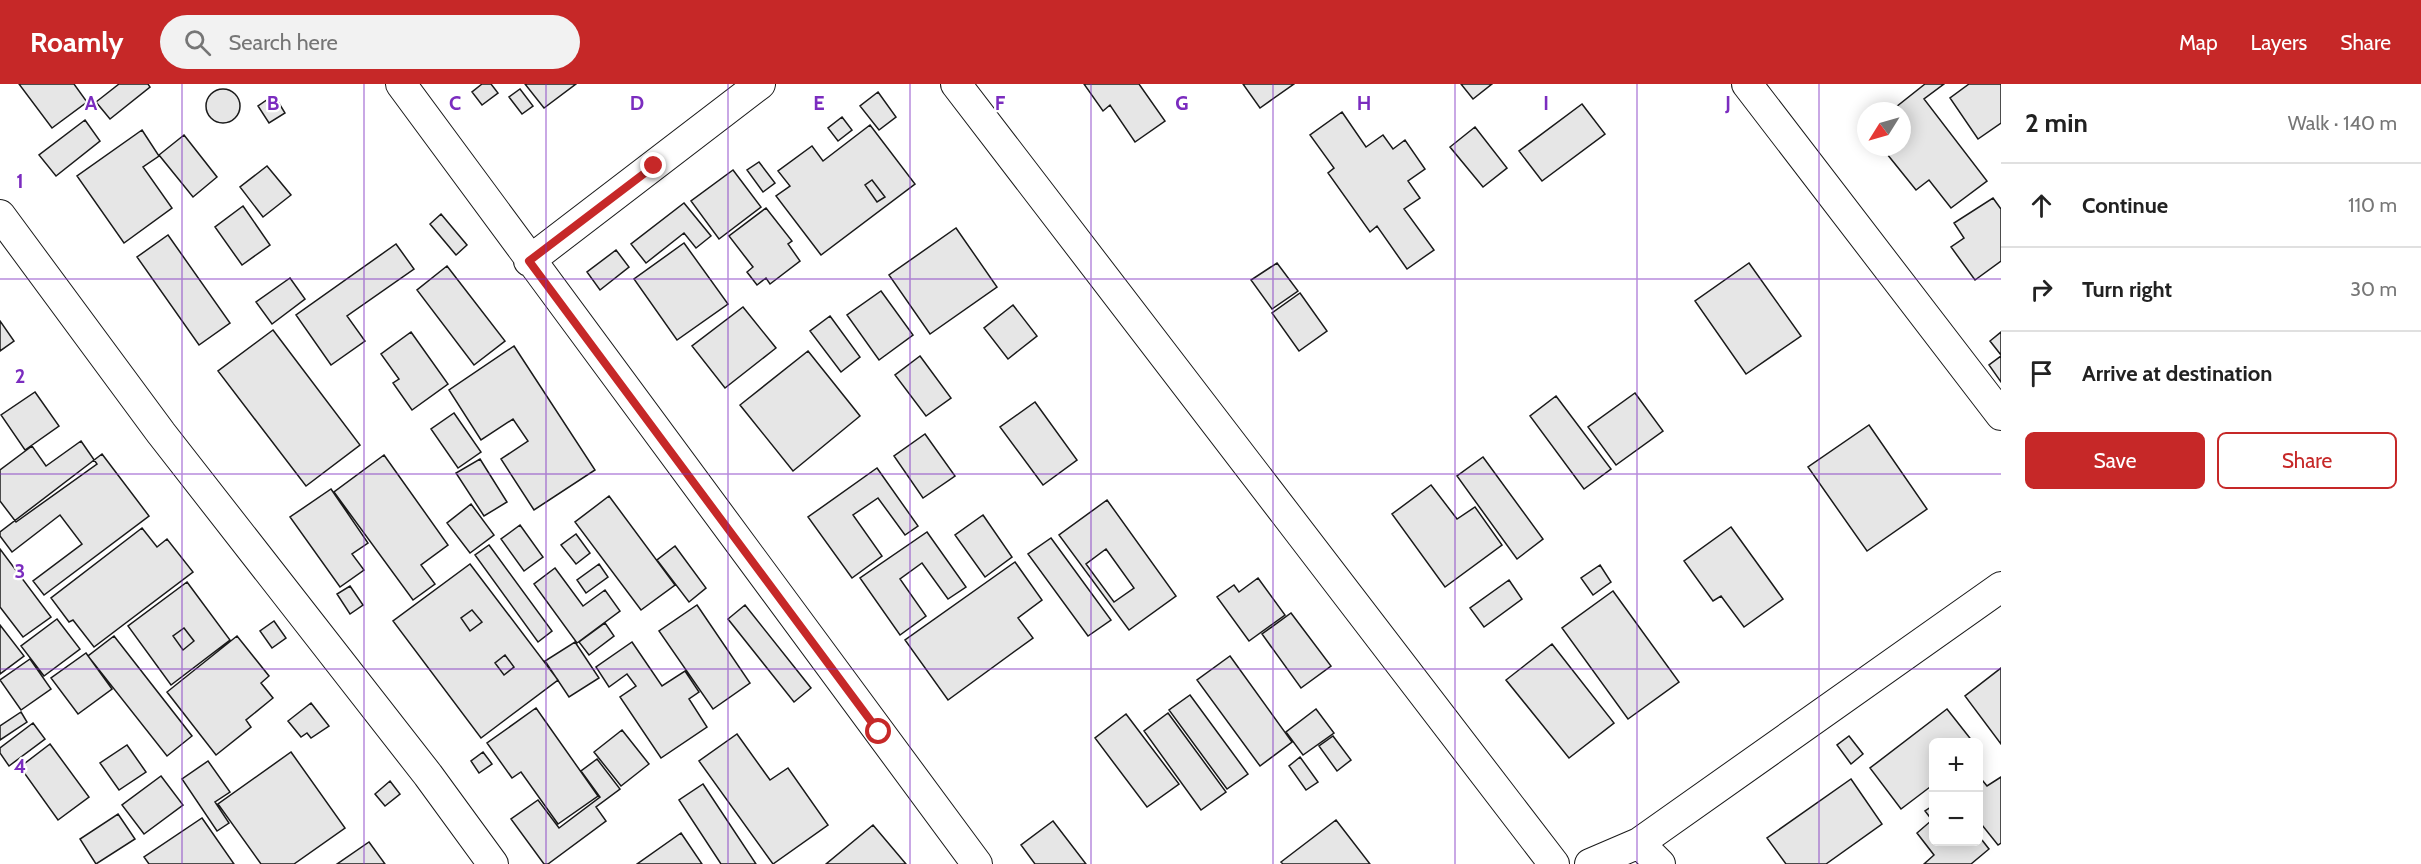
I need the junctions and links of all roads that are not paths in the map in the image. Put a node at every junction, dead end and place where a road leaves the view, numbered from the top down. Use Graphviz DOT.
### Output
graph roads {
  1 [pos="401,84"];
  2 [pos="760,84"];
  3 [pos="956,84"];
  4 [pos="1747,84"];
  5 [pos="0,215"];
  6 [pos="529,261"];
  7 [pos="2001,414"];
  8 [pos="2001,587"];
  9 [pos="1650,854"];
  10 [pos="493,864"];
  11 [pos="977,864"];
  12 [pos="1554,864"];
  13 [pos="1590,864"];
  1 -- 6 [label="street"];
  2 -- 6 [label="street"];
  3 -- 12 [label="street"];
  4 -- 7 [label="street"];
  5 -- 10 [label="street"];
  6 -- 11 [label="street"];
  8 -- 9 [label="street"];
  9 -- 13 [label="street"];
}
